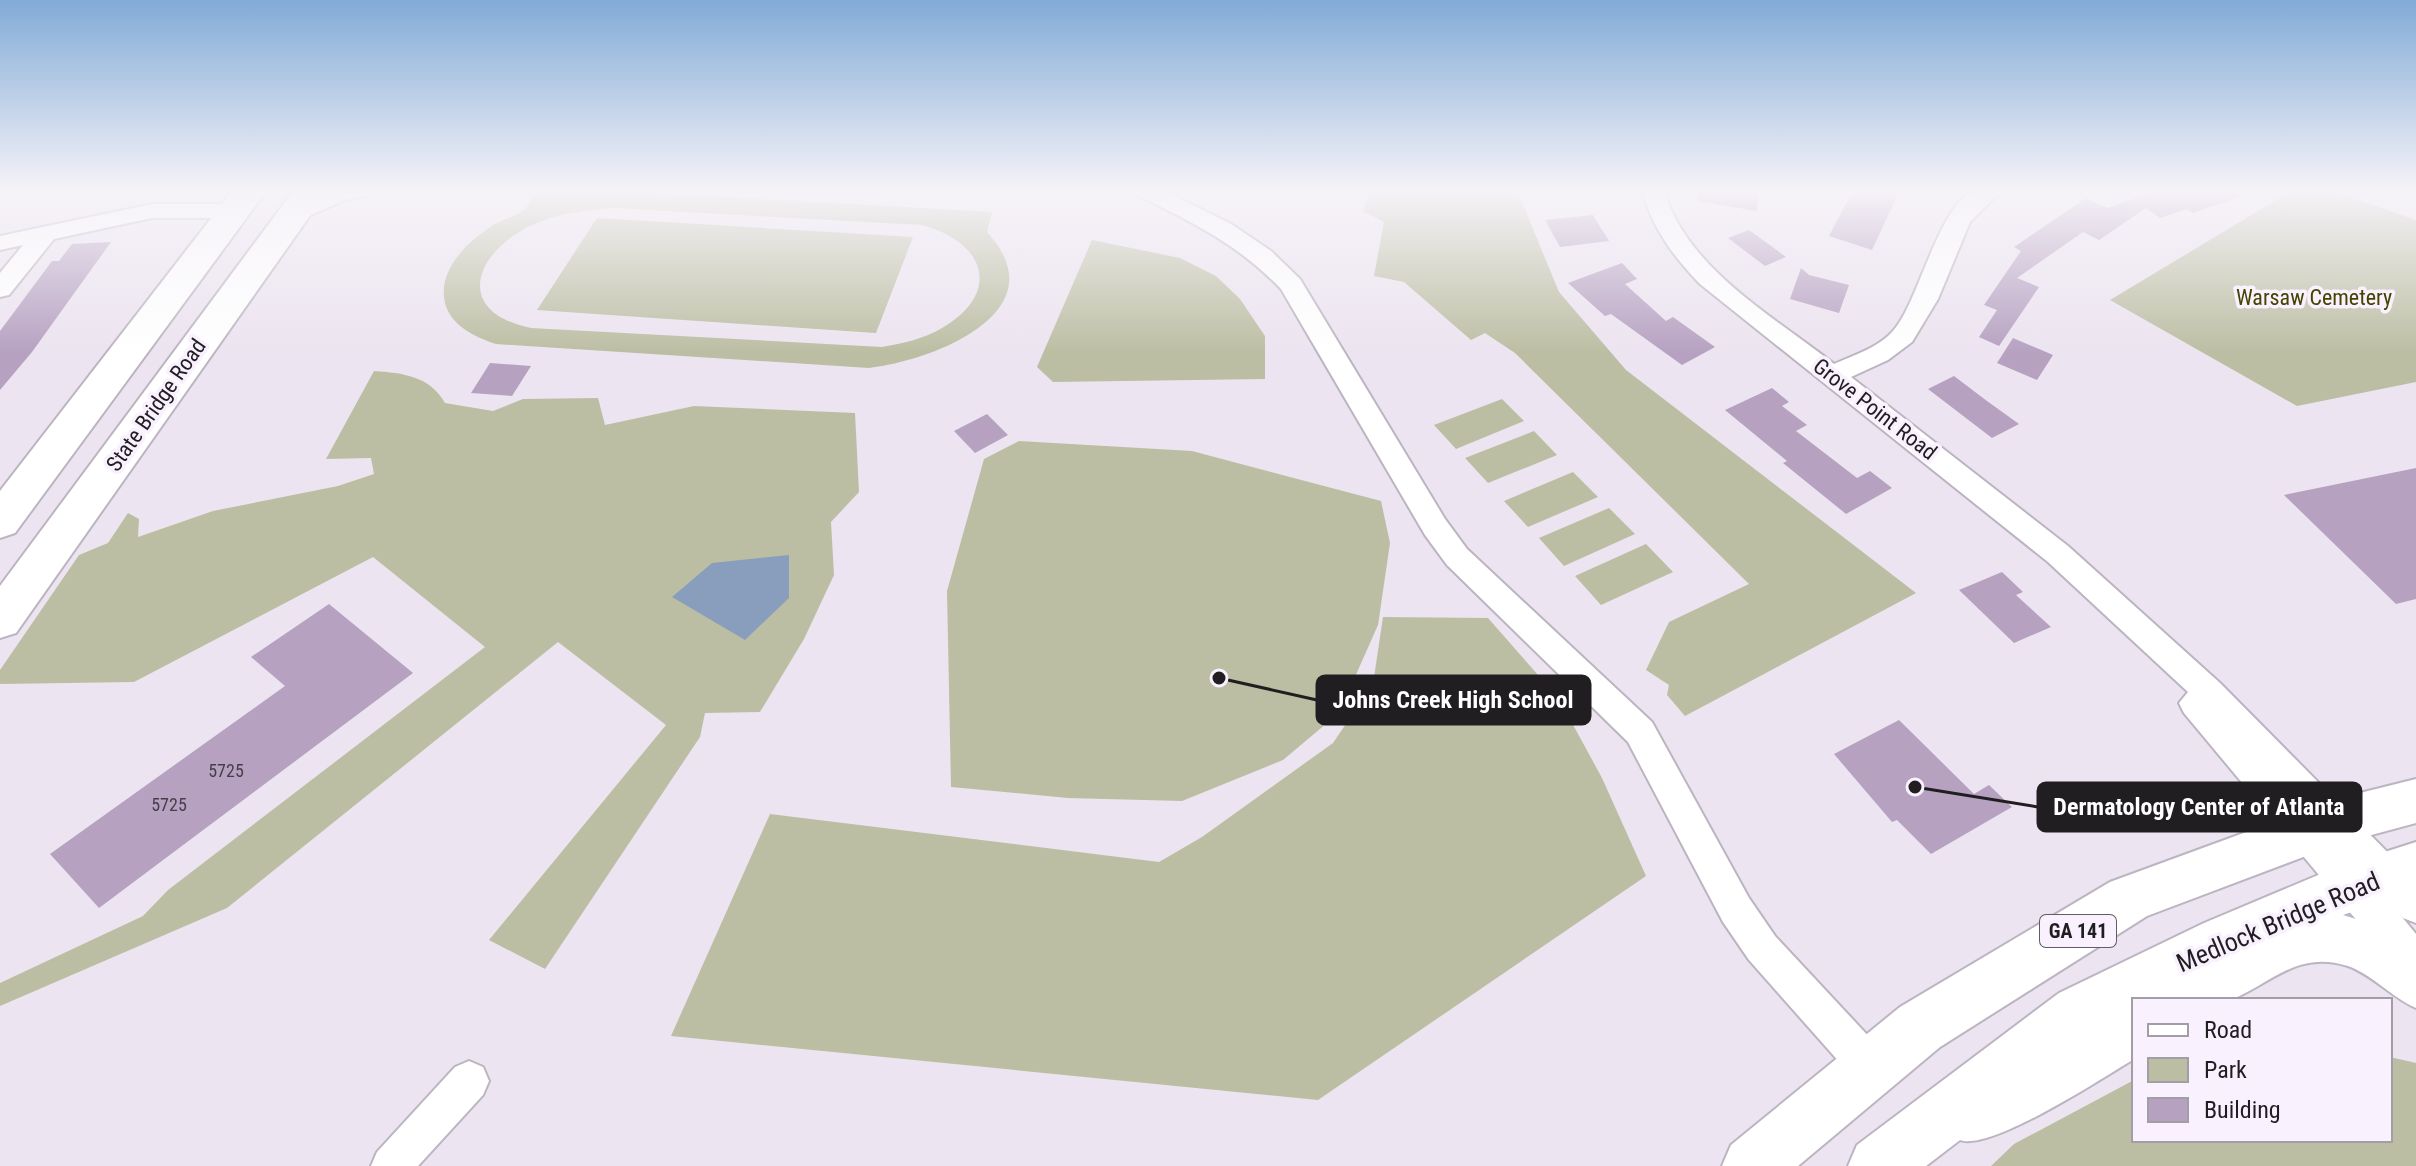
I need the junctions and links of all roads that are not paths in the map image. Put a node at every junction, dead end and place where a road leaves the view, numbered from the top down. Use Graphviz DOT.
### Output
graph roads {
  1 [pos="37,244"];
  2 [pos="199,244"];
  3 [pos="271,244"];
  4 [pos="1247,244"];
  5 [pos="1678,244"];
  6 [pos="1946,244"];
  7 [pos="0,289"];
  8 [pos="1832,375"];
  9 [pos="0,522"];
  10 [pos="0,620"];
  11 [pos="2416,801"];
  12 [pos="2321,828"];
  13 [pos="2393,883"];
  14 [pos="2416,963"];
  15 [pos="2416,981"];
  16 [pos="2184,998"];
  17 [pos="2132,1028"];
  18 [pos="1871,1068"];
  19 [pos="469,1081"];
  20 [pos="1943,1114"];
  21 [pos="391,1166"];
  22 [pos="1752,1166"];
  23 [pos="1878,1166"];
  1 -- 7 [label="street"];
  2 -- 9 [label="highway"];
  3 -- 10 [label="highway, State Bridge Road"];
  4 -- 18 [label="street"];
  5 -- 8 [label="street, Grove Point Road"];
  6 -- 8 [label="street"];
  8 -- 12 [label="street, Grove Point Road"];
  11 -- 12 [label="highway, GA 141"];
  12 -- 13 [label="street, Grove Point Road"];
  12 -- 18 [label="highway, GA 141"];
  13 -- 14 [label="street, Grove Point Road"];
  13 -- 20 [label="highway, Medlock Bridge Road"];
  15 -- 16 [label="highway, Medlock Bridge Road"];
  17 -- 20 [label="highway"];
  18 -- 22 [label="highway, GA 141"];
  19 -- 21 [label="street"];
  20 -- 23 [label="highway, Medlock Bridge Road"];
}
